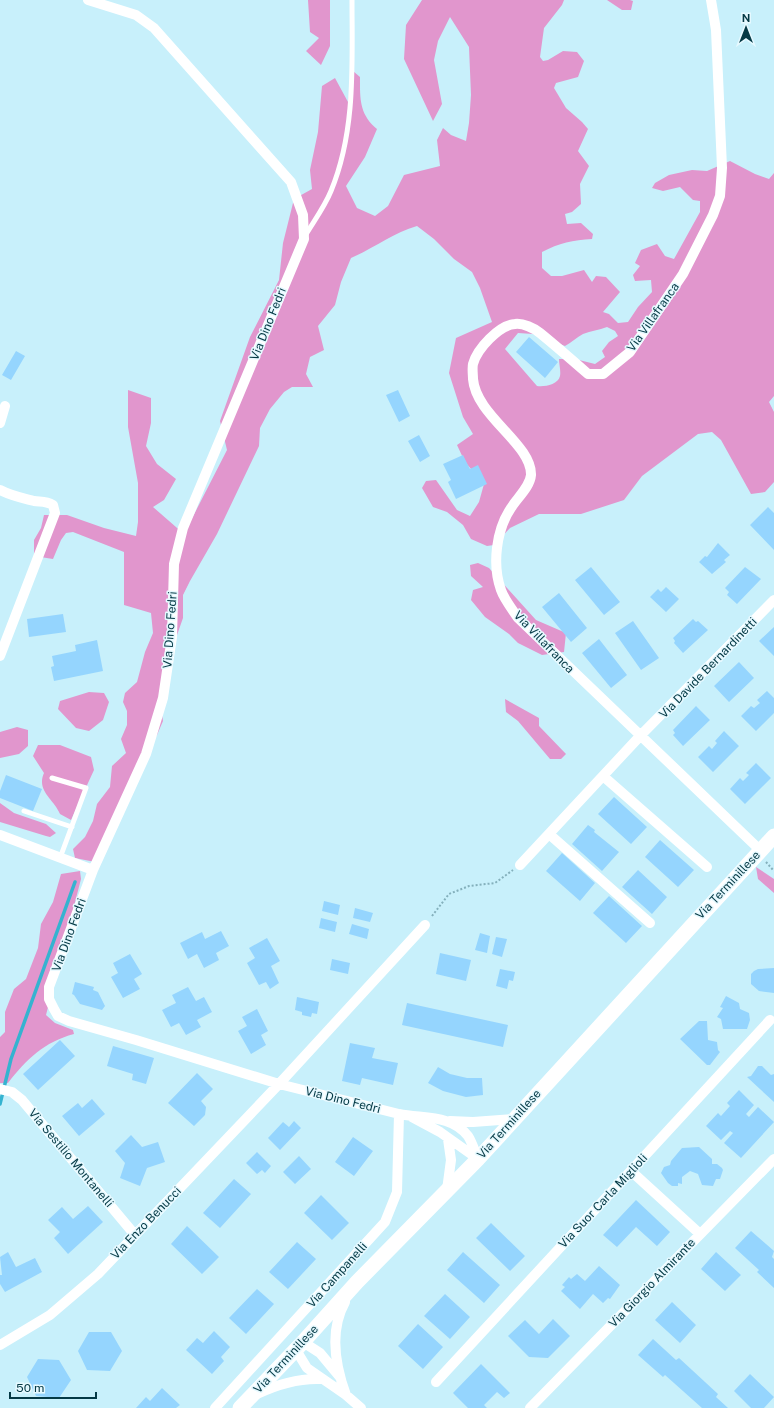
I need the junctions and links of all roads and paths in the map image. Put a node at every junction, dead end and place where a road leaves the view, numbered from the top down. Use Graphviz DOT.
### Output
graph roads {
  1 [pos="88,0"];
  2 [pos="352,0"];
  3 [pos="711,0"];
  4 [pos="304,238"];
  5 [pos="5,406"];
  6 [pos="0,423"];
  7 [pos="0,490"];
  8 [pos="774,600"];
  9 [pos="0,656"];
  10 [pos="641,736"];
  11 [pos="603,776"];
  12 [pos="52,778"];
  13 [pos="24,812"];
  14 [pos="72,827"];
  15 [pos="549,834"];
  16 [pos="0,836"];
  17 [pos="774,836"];
  18 [pos="760,850"];
  19 [pos="60,858"];
  20 [pos="520,865"];
  21 [pos="707,867"];
  22 [pos="93,870"];
  23 [pos="650,923"];
  24 [pos="425,925"];
  25 [pos="770,1020"];
  26 [pos="278,1084"];
  27 [pos="0,1089"];
  28 [pos="399,1114"];
  29 [pos="411,1117"];
  30 [pos="514,1119"];
  31 [pos="447,1121"];
  32 [pos="448,1139"];
  33 [pos="774,1158"];
  34 [pos="478,1159"];
  35 [pos="631,1171"];
  36 [pos="447,1190"];
  37 [pos="700,1234"];
  38 [pos="136,1235"];
  39 [pos="357,1282"];
  40 [pos="0,1345"];
  41 [pos="299,1346"];
  42 [pos="340,1377"];
  43 [pos="321,1379"];
  44 [pos="436,1382"];
  45 [pos="346,1395"];
  46 [pos="245,1403"];
  47 [pos="215,1408"];
  48 [pos="361,1408"];
  49 [pos="530,1408"];
  1 -- 4 [label="street, Via Dino Fedri"];
  2 -- 4 [label="lane"];
  3 -- 10 [label="street, Via Villafranca"];
  4 -- 22 [label="street, Via Dino Fedri"];
  5 -- 6 [label="street"];
  7 -- 9 [label="street"];
  8 -- 10 [label="street, Via Davide Bernardinetti"];
  10 -- 11 [label="street, Via Davide Bernardinetti"];
  10 -- 18 [label="street, Via Villafranca"];
  11 -- 15 [label="street, Via Davide Bernardinetti"];
  11 -- 21 [label="street"];
  12 -- 14 [label="lane"];
  13 -- 14 [label="lane"];
  14 -- 19 [label="lane"];
  15 -- 20 [label="street, Via Davide Bernardinetti"];
  15 -- 23 [label="street"];
  16 -- 19 [label="street"];
  17 -- 18 [label="main road, Via Terminillese"];
  18 -- 30 [label="main road, Via Terminillese"];
  19 -- 22 [label="street"];
  20 -- 24 [label="path"];
  22 -- 26 [label="street, Via Dino Fedri"];
  24 -- 26 [label="street, Via Enzo Benucci"];
  25 -- 35 [label="street, Via Suor Carla Miglioli"];
  26 -- 28 [label="street, Via Dino Fedri"];
  26 -- 38 [label="street, Via Enzo Benucci"];
  27 -- 38 [label="street, Via Sestilio Montanelli"];
  28 -- 29 [label="street, Via Dino Fedri"];
  28 -- 47 [label="street, Via Campanelli"];
  29 -- 31 [label="street, Via Dino Fedri"];
  29 -- 32 [label="street, Via Dino Fedri"];
  30 -- 31 [label="street, Via Dino Fedri"];
  30 -- 34 [label="main road, Via Terminillese"];
  31 -- 34 [label="street, Via Dino Fedri"];
  32 -- 34 [label="street, Via Dino Fedri"];
  32 -- 36 [label="street"];
  33 -- 37 [label="street, Via Giorgio Almirante"];
  34 -- 36 [label="main road, Via Terminillese"];
  35 -- 37 [label="street"];
  35 -- 44 [label="street, Via Suor Carla Miglioli"];
  36 -- 39 [label="main road, Via Terminillese"];
  37 -- 49 [label="street, Via Giorgio Almirante"];
  38 -- 40 [label="street, Via Enzo Benucci"];
  39 -- 41 [label="main road, Via Terminillese"];
  39 -- 42 [label="street"];
  41 -- 42 [label="street"];
  41 -- 43 [label="street"];
  41 -- 46 [label="main road, Via Terminillese"];
  42 -- 45 [label="street"];
  43 -- 45 [label="street"];
  43 -- 46 [label="street"];
  45 -- 48 [label="street"];
}
